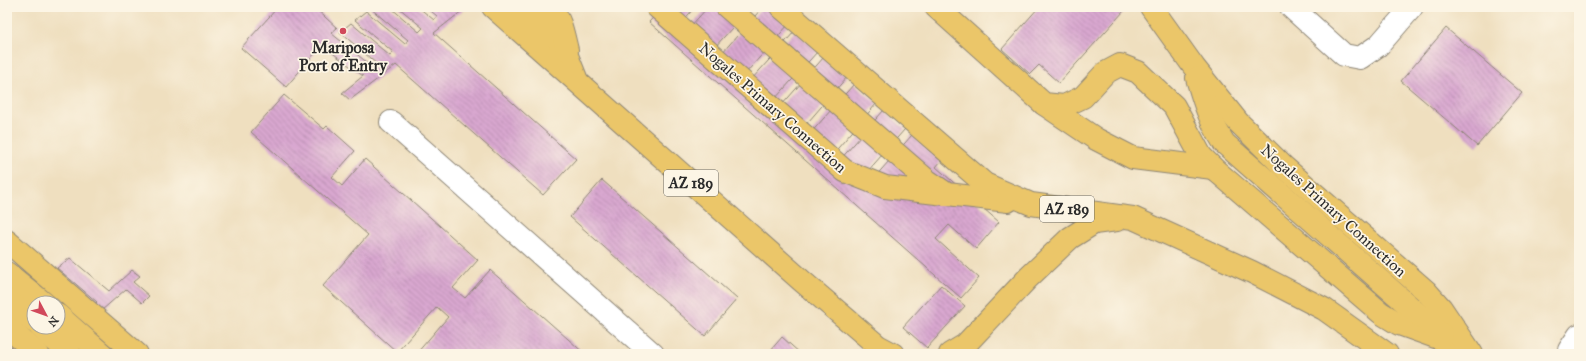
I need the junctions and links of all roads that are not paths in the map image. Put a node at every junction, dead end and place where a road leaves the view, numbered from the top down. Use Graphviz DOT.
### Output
graph roads {
  1 [pos="493,7"];
  2 [pos="520,7"];
  3 [pos="550,7"];
  4 [pos="657,7"];
  5 [pos="727,7"];
  6 [pos="936,7"];
  7 [pos="1150,7"];
  8 [pos="1291,7"];
  9 [pos="1412,7"];
  10 [pos="788,11"];
  11 [pos="569,60"];
  12 [pos="1194,67"];
  13 [pos="586,90"];
  14 [pos="1044,104"];
  15 [pos="391,122"];
  16 [pos="1213,168"];
  17 [pos="947,194"];
  18 [pos="1031,204"];
  19 [pos="1133,218"];
  20 [pos="7,240"];
  21 [pos="7,273"];
  22 [pos="34,295"];
  23 [pos="7,300"];
  24 [pos="26,315"];
  25 [pos="66,322"];
  26 [pos="7,327"];
  27 [pos="49,335"];
  28 [pos="1579,335"];
  29 [pos="1458,349"];
  30 [pos="38,354"];
  31 [pos="70,354"];
  32 [pos="102,354"];
  33 [pos="137,354"];
  34 [pos="653,354"];
  35 [pos="893,354"];
  36 [pos="950,354"];
  37 [pos="1387,354"];
  38 [pos="1472,354"];
  39 [pos="1569,354"];
  1 -- 13 [label="highway, AZ 189"];
  2 -- 11 [label="highway, AZ 189"];
  3 -- 11 [label="highway, AZ 189"];
  4 -- 17 [label="highway, Nogales Primary Connection / AZ 189"];
  5 -- 17 [label="highway, Nogales Primary Connection / AZ 189"];
  6 -- 14 [label="highway"];
  7 -- 12 [label="highway, Nogales Primary Connection"];
  8 -- 9 [label="street"];
  10 -- 18 [label="highway, Nogales Primary Connection / AZ 189"];
  11 -- 13 [label="highway, AZ 189"];
  12 -- 29 [label="highway, Nogales Primary Connection"];
  12 -- 38 [label="highway, Nogales Primary Connection"];
  13 -- 35 [label="highway, AZ 189"];
  14 -- 16 [label="highway"];
  14 -- 16 [label="highway, Nogales Primary Connection"];
  15 -- 34 [label="street"];
  16 -- 29 [label="highway, Nogales Primary Connection"];
  17 -- 18 [label="highway, Nogales Primary Connection / AZ 189"];
  18 -- 19 [label="highway, Nogales Primary Connection / AZ 189"];
  19 -- 36 [label="highway, AZ 189"];
  19 -- 37 [label="highway, Nogales Primary Connection / AZ 189"];
  20 -- 33 [label="highway"];
  21 -- 22 [label="highway"];
  23 -- 24 [label="highway"];
  25 -- 32 [label="highway"];
  26 -- 30 [label="highway"];
  27 -- 31 [label="highway"];
  28 -- 39 [label="street"];
}
